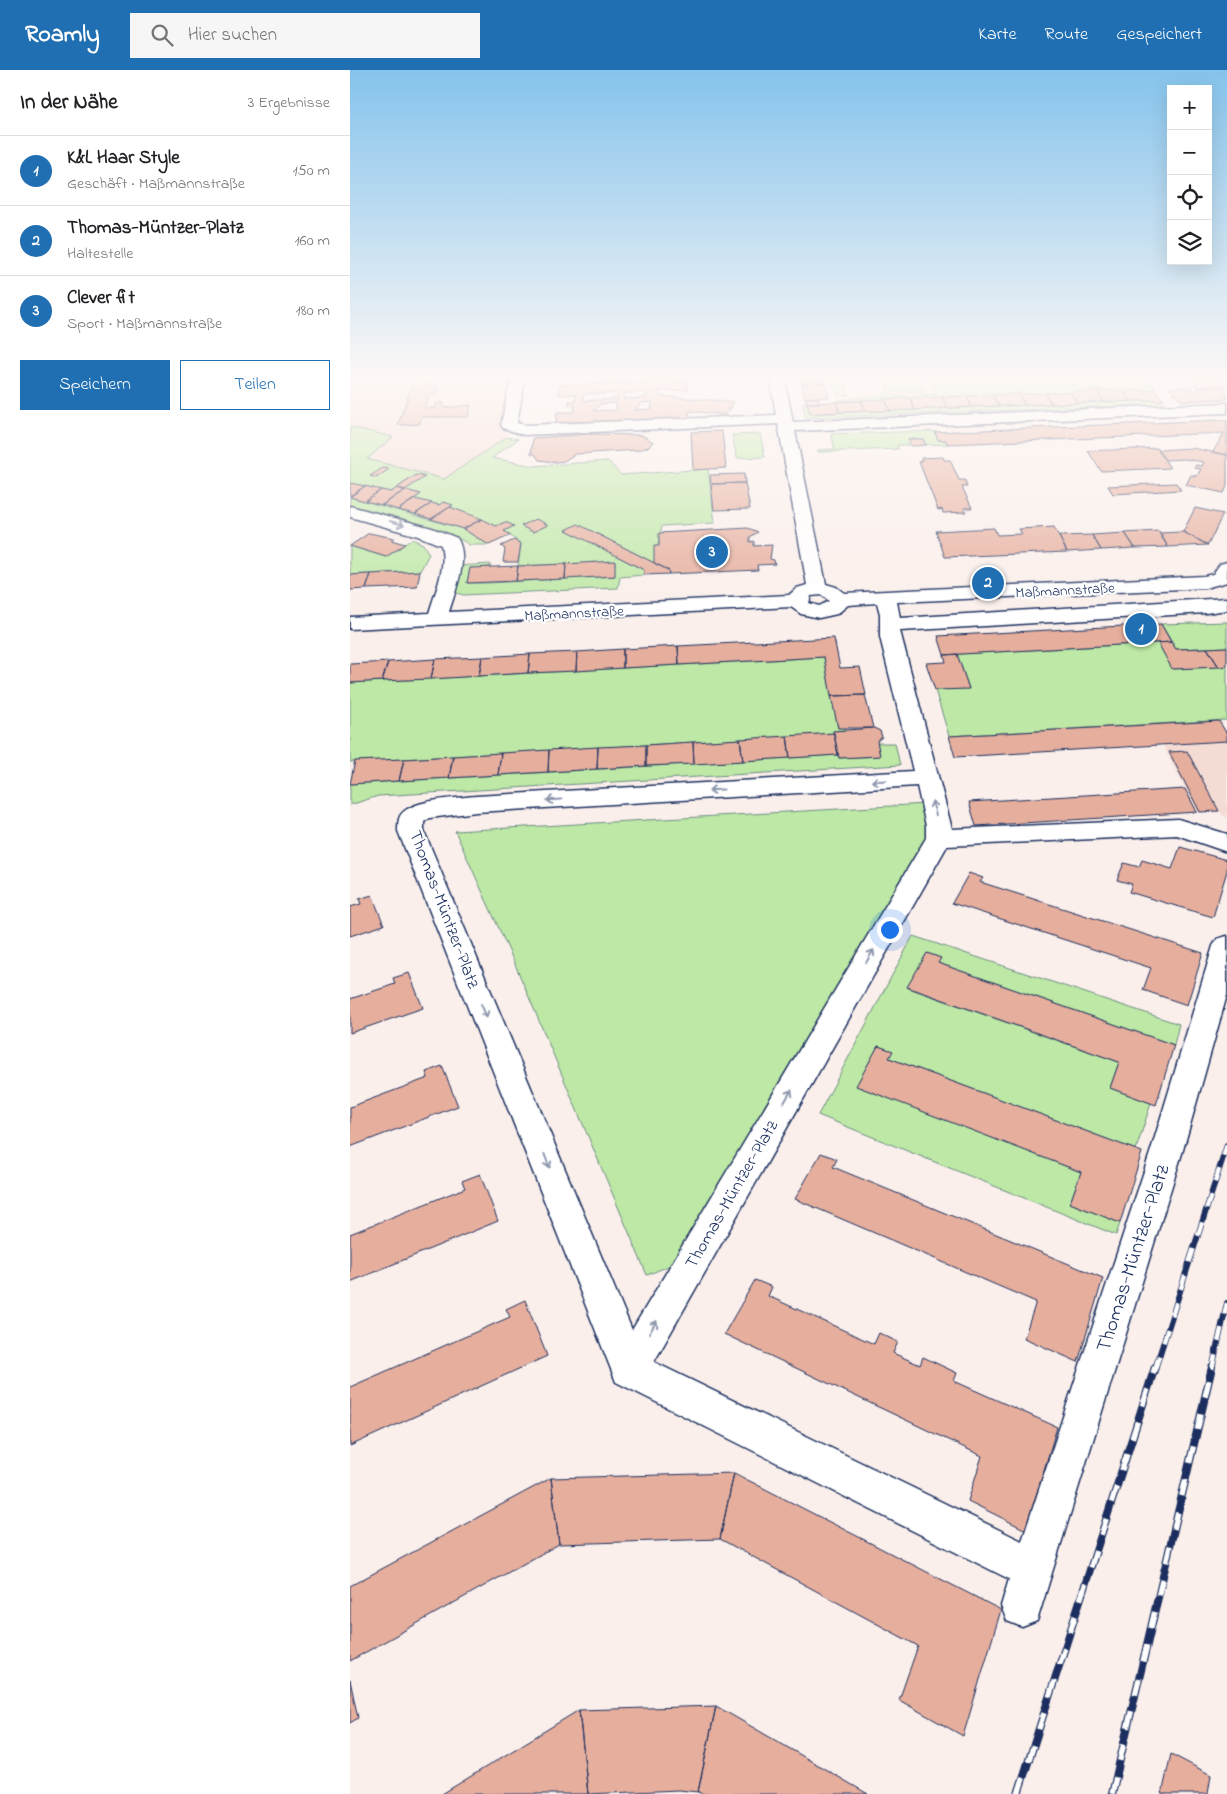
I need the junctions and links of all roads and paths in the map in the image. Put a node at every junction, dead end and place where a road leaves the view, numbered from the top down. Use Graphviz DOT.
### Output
graph roads {
  1 [pos="792,457"];
  2 [pos="350,511"];
  3 [pos="1219,580"];
  4 [pos="817,589"];
  5 [pos="886,598"];
  6 [pos="839,600"];
  7 [pos="797,601"];
  8 [pos="1227,604"];
  9 [pos="437,619"];
  10 [pos="350,623"];
  11 [pos="889,625"];
  12 [pos="927,778"];
  13 [pos="939,838"];
  14 [pos="1227,843"];
  15 [pos="1227,946"];
  16 [pos="629,1369"];
  1 -- 4 [label="street"];
  2 -- 9 [label="street, one-way"];
  3 -- 5 [label="street, Maßmannstraße"];
  4 -- 6 [label="street, Maßmannstraße"];
  4 -- 7 [label="street, Maßmannstraße"];
  5 -- 6 [label="street, Maßmannstraße"];
  5 -- 11 [label="street"];
  6 -- 7 [label="street, Maßmannstraße"];
  7 -- 9 [label="street, Maßmannstraße"];
  8 -- 11 [label="street, Maßmannstraße"];
  9 -- 10 [label="street, Maßmannstraße"];
  11 -- 12 [label="street"];
  13 -- 12 [label="street, one-way"];
  12 -- 16 [label="street, Thomas-Müntzer-Platz, one-way"];
  13 -- 14 [label="street"];
  16 -- 13 [label="street, Thomas-Müntzer-Platz, one-way"];
  15 -- 16 [label="street, Thomas-Müntzer-Platz"];
}
